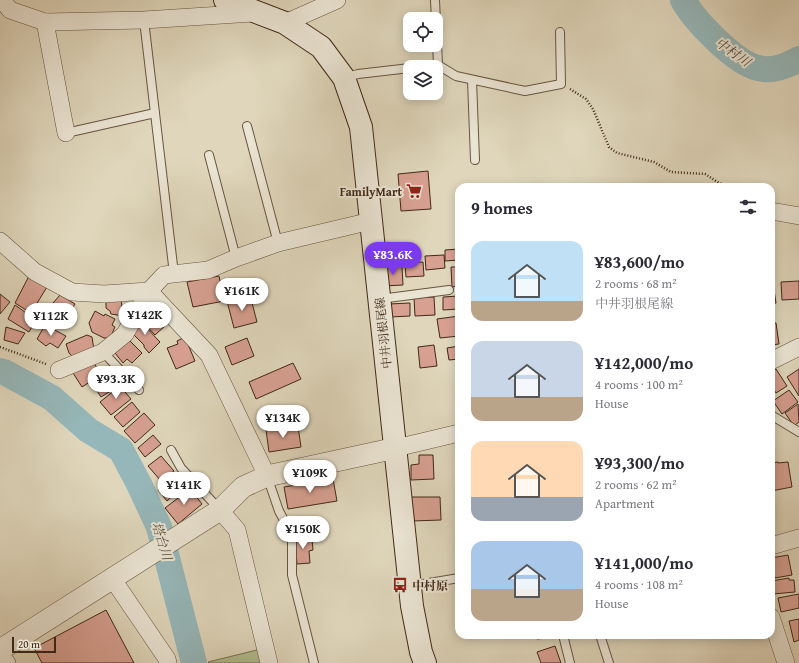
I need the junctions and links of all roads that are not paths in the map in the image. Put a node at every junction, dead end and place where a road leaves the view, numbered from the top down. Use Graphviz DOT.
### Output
graph roads {
  1 [pos="2,0"];
  2 [pos="225,0"];
  3 [pos="337,0"];
  4 [pos="436,0"];
  5 [pos="257,12"];
  6 [pos="144,20"];
  7 [pos="45,22"];
  8 [pos="285,23"];
  9 [pos="560,32"];
  10 [pos="438,60"];
  11 [pos="443,68"];
  12 [pos="403,69"];
  13 [pos="344,78"];
  14 [pos="472,80"];
  15 [pos="155,113"];
  16 [pos="247,126"];
  17 [pos="66,133"];
  18 [pos="209,155"];
  19 [pos="475,160"];
  20 [pos="775,212"];
  21 [pos="799,216"];
  22 [pos="371,221"];
  23 [pos="0,241"];
  24 [pos="278,243"];
  25 [pos="236,258"];
  26 [pos="174,274"];
  27 [pos="449,290"];
  28 [pos="149,291"];
  29 [pos="380,299"];
  30 [pos="799,347"];
  31 [pos="103,352"];
  32 [pos="775,359"];
  33 [pos="60,370"];
  34 [pos="139,390"];
  35 [pos="775,417"];
  36 [pos="799,432"];
  37 [pos="455,434"];
  38 [pos="396,448"];
  39 [pos="171,450"];
  40 [pos="267,476"];
  41 [pos="220,510"];
  42 [pos="799,538"];
  43 [pos="775,545"];
  44 [pos="112,578"];
  45 [pos="455,579"];
  46 [pos="410,586"];
  47 [pos="775,629"];
  48 [pos="563,639"];
  49 [pos="601,639"];
  50 [pos="0,650"];
  51 [pos="0,655"];
  52 [pos="7,663"];
  53 [pos="168,663"];
  54 [pos="269,663"];
  55 [pos="314,663"];
  56 [pos="425,663"];
  57 [pos="570,663"];
  58 [pos="609,663"];
  59 [pos="786,663"];
  1 -- 7 [label="street"];
  2 -- 5 [label="main road, 中井羽根尾線"];
  3 -- 8 [label="street"];
  4 -- 10 [label="lane"];
  5 -- 6 [label="street"];
  5 -- 8 [label="main road, 中井羽根尾線"];
  6 -- 7 [label="street"];
  6 -- 15 [label="lane"];
  7 -- 17 [label="street"];
  8 -- 13 [label="main road, 中井羽根尾線"];
  9 -- 14 [label="lane"];
  11 -- 14 [label="lane"];
  12 -- 13 [label="lane"];
  13 -- 22 [label="main road, 中井羽根尾線"];
  14 -- 19 [label="lane"];
  15 -- 17 [label="lane"];
  15 -- 26 [label="lane"];
  16 -- 24 [label="lane"];
  18 -- 25 [label="lane"];
  20 -- 21 [label="street"];
  22 -- 24 [label="street"];
  22 -- 29 [label="main road, 中井羽根尾線"];
  23 -- 28 [label="street"];
  24 -- 25 [label="street"];
  25 -- 26 [label="street"];
  26 -- 28 [label="street"];
  27 -- 29 [label="lane"];
  28 -- 31 [label="street"];
  28 -- 40 [label="street"];
  29 -- 38 [label="main road, 中井羽根尾線"];
  30 -- 32 [label="street"];
  31 -- 33 [label="street"];
  31 -- 34 [label="lane"];
  35 -- 36 [label="lane"];
  37 -- 38 [label="street"];
  38 -- 40 [label="street"];
  38 -- 46 [label="main road, 中井羽根尾線"];
  39 -- 41 [label="lane"];
  40 -- 41 [label="street"];
  40 -- 55 [label="lane"];
  41 -- 44 [label="street"];
  41 -- 54 [label="street"];
  42 -- 43 [label="street"];
  44 -- 50 [label="street"];
  44 -- 53 [label="street"];
  45 -- 46 [label="lane"];
  46 -- 56 [label="main road, 中井羽根尾線"];
  47 -- 59 [label="street"];
  48 -- 57 [label="lane"];
  49 -- 58 [label="lane"];
  51 -- 52 [label="street"];
}
